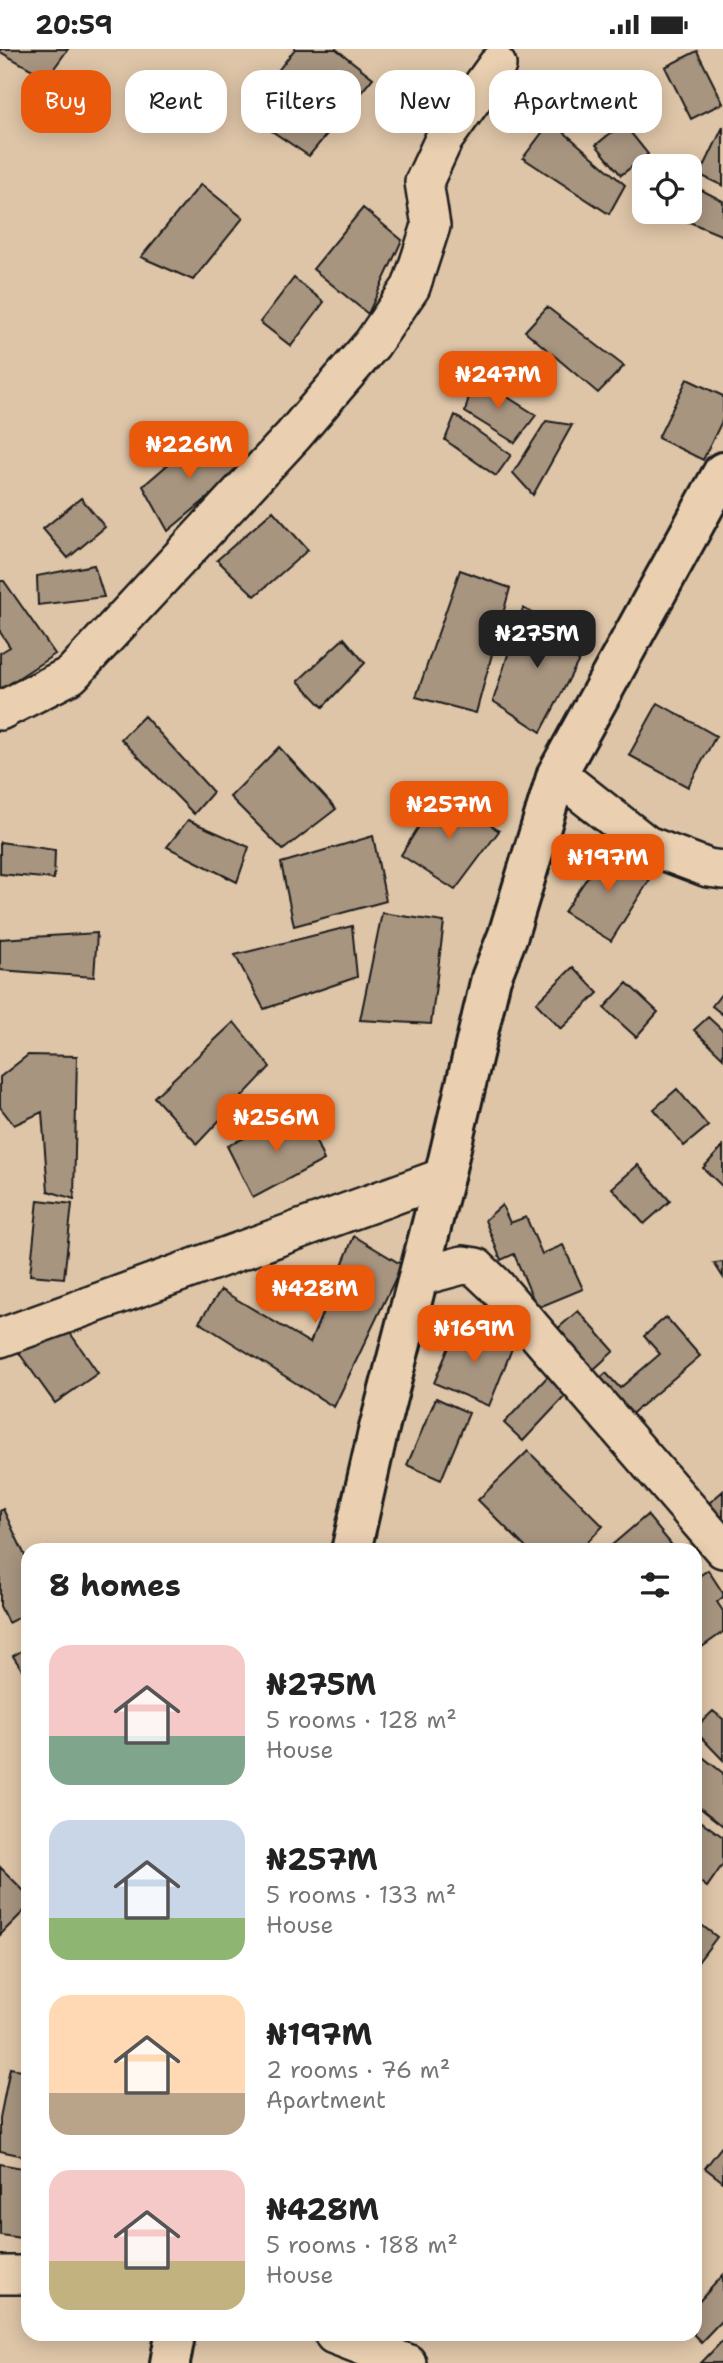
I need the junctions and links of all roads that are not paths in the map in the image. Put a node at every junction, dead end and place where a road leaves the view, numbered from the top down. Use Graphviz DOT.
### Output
graph roads {
  1 [pos="497,65"];
  2 [pos="723,472"];
  3 [pos="0,711"];
  4 [pos="557,774"];
  5 [pos="723,870"];
  6 [pos="444,1177"];
  7 [pos="418,1277"];
  8 [pos="0,1338"];
  9 [pos="353,1543"];
  10 [pos="723,1549"];
  11 [pos="0,2275"];
  12 [pos="21,2276"];
  13 [pos="174,2341"];
  14 [pos="350,2341"];
  15 [pos="170,2363"];
  16 [pos="407,2363"];
  1 -- 3 [label="street"];
  2 -- 4 [label="street"];
  4 -- 5 [label="street"];
  4 -- 6 [label="street"];
  6 -- 7 [label="street"];
  6 -- 8 [label="street"];
  7 -- 9 [label="street"];
  7 -- 10 [label="street"];
  11 -- 12 [label="street"];
  13 -- 15 [label="street"];
  14 -- 16 [label="street"];
}
